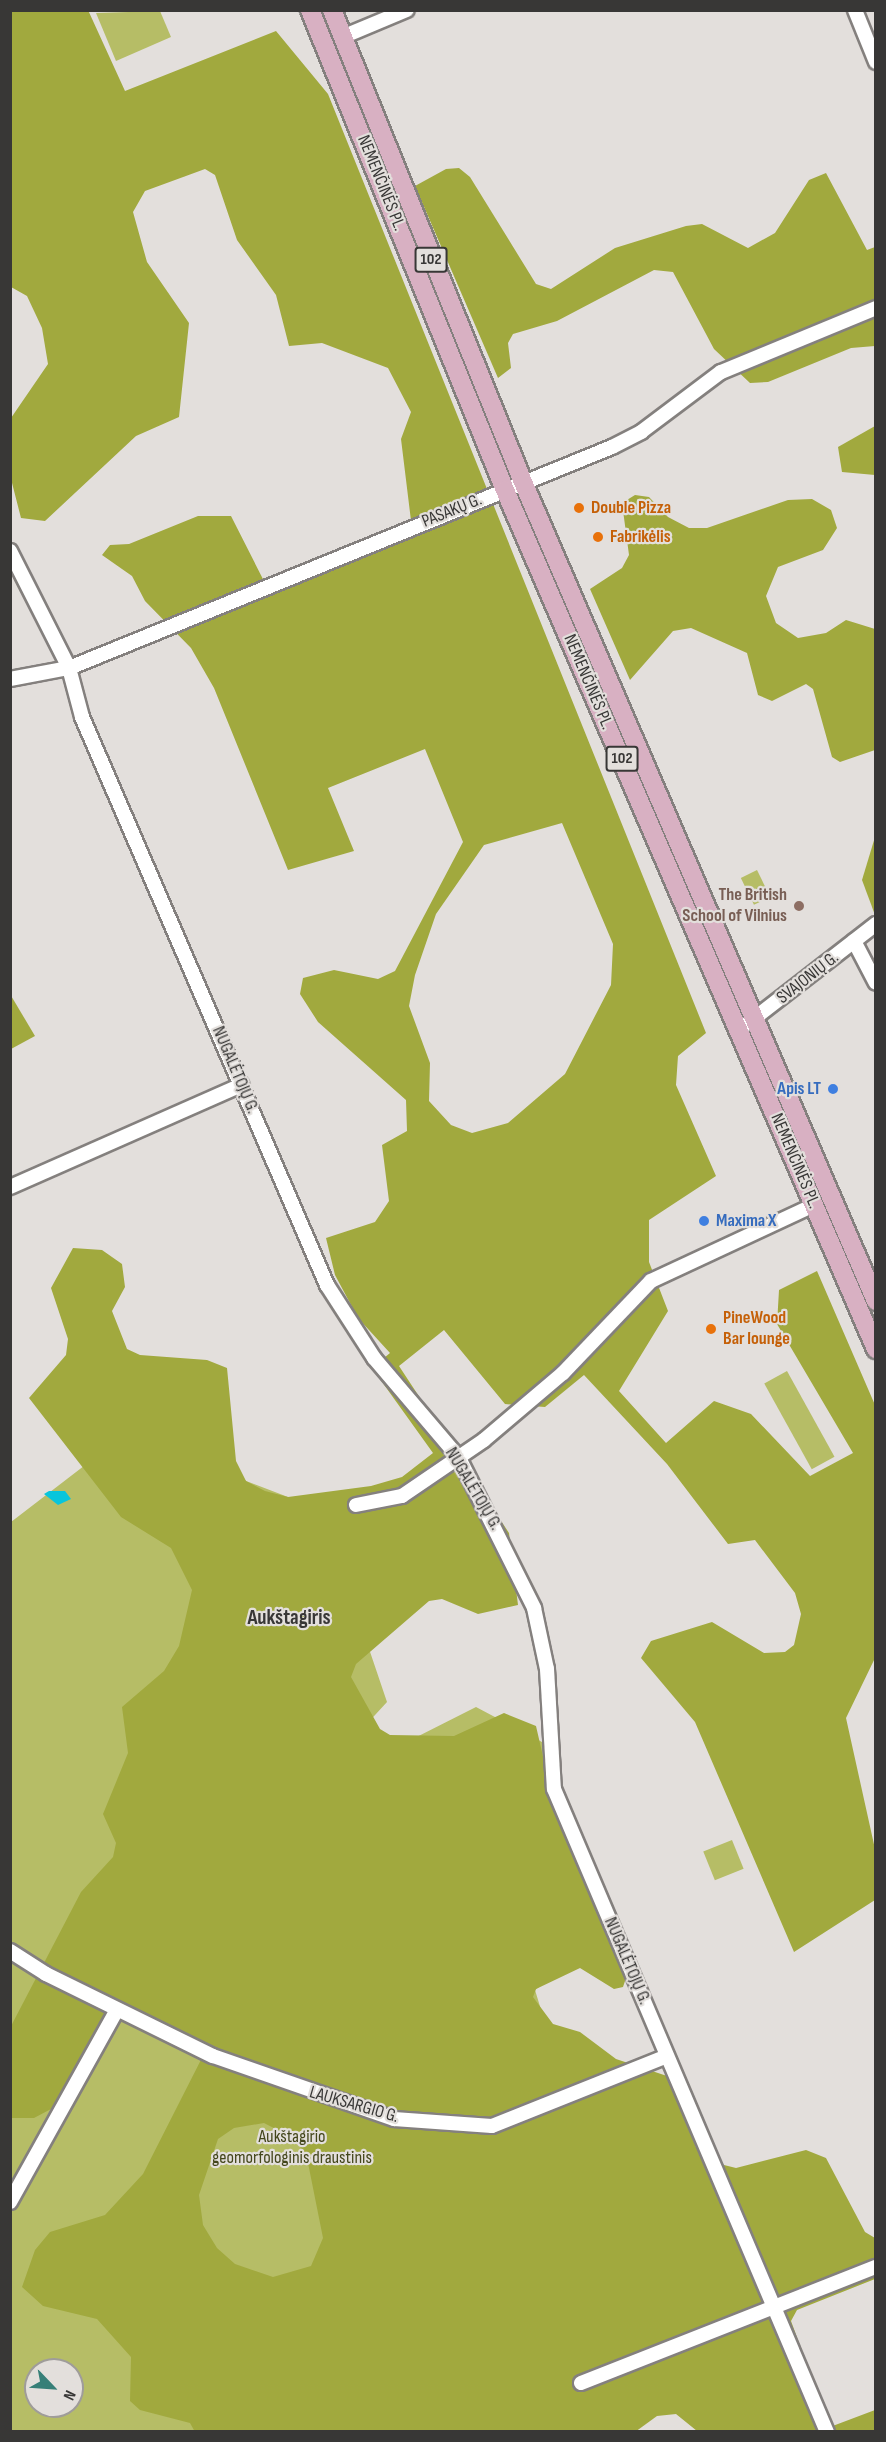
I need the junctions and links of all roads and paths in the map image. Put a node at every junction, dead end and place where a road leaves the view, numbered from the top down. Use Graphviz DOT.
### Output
graph roads {
  1 [pos="310,10"];
  2 [pos="332,10"];
  3 [pos="407,10"];
  4 [pos="855,10"];
  5 [pos="342,37"];
  6 [pos="876,62"];
  7 [pos="876,308"];
  8 [pos="523,482"];
  9 [pos="505,489"];
  10 [pos="10,551"];
  11 [pos="69,668"];
  12 [pos="10,679"];
  13 [pos="876,924"];
  14 [pos="854,942"];
  15 [pos="876,983"];
  16 [pos="746,1024"];
  17 [pos="241,1085"];
  18 [pos="10,1187"];
  19 [pos="814,1205"];
  20 [pos="876,1301"];
  21 [pos="876,1349"];
  22 [pos="459,1458"];
  23 [pos="356,1505"];
  24 [pos="10,1951"];
  25 [pos="117,2010"];
  26 [pos="667,2056"];
  27 [pos="10,2202"];
  28 [pos="876,2267"];
  29 [pos="778,2307"];
  30 [pos="581,2383"];
  31 [pos="827,2432"];
  1 -- 9 [label="main road, NEMENČINĖS PL. / 102"];
  2 -- 5 [label="main road, NEMENČINĖS PL. / 102"];
  3 -- 5 [label="street"];
  4 -- 6 [label="street"];
  5 -- 8 [label="main road, NEMENČINĖS PL. / 102"];
  7 -- 8 [label="street, PASAKŲ G."];
  8 -- 9 [label="street, PASAKŲ G."];
  8 -- 16 [label="main road, NEMENČINĖS PL. / 102"];
  9 -- 11 [label="street, PASAKŲ G."];
  9 -- 16 [label="main road, NEMENČINĖS PL. / 102"];
  10 -- 11 [label="street, NUGALĖTOJŲ G."];
  11 -- 12 [label="street, PASAKŲ G."];
  11 -- 17 [label="street, NUGALĖTOJŲ G."];
  13 -- 14 [label="street, SVAJONIŲ G."];
  14 -- 15 [label="street"];
  14 -- 16 [label="street, SVAJONIŲ G."];
  16 -- 19 [label="main road, NEMENČINĖS PL. / 102"];
  16 -- 20 [label="main road, NEMENČINĖS PL. / 102"];
  17 -- 18 [label="street"];
  17 -- 22 [label="street, NUGALĖTOJŲ G."];
  19 -- 21 [label="main road, NEMENČINĖS PL. / 102"];
  19 -- 22 [label="street"];
  22 -- 23 [label="street"];
  22 -- 26 [label="street, NUGALĖTOJŲ G."];
  24 -- 25 [label="street, LAUKSARGIO G."];
  25 -- 26 [label="street, LAUKSARGIO G."];
  25 -- 27 [label="street"];
  26 -- 29 [label="street, NUGALĖTOJŲ G."];
  28 -- 29 [label="street"];
  29 -- 30 [label="street"];
  29 -- 31 [label="street, NUGALĖTOJŲ G."];
}
